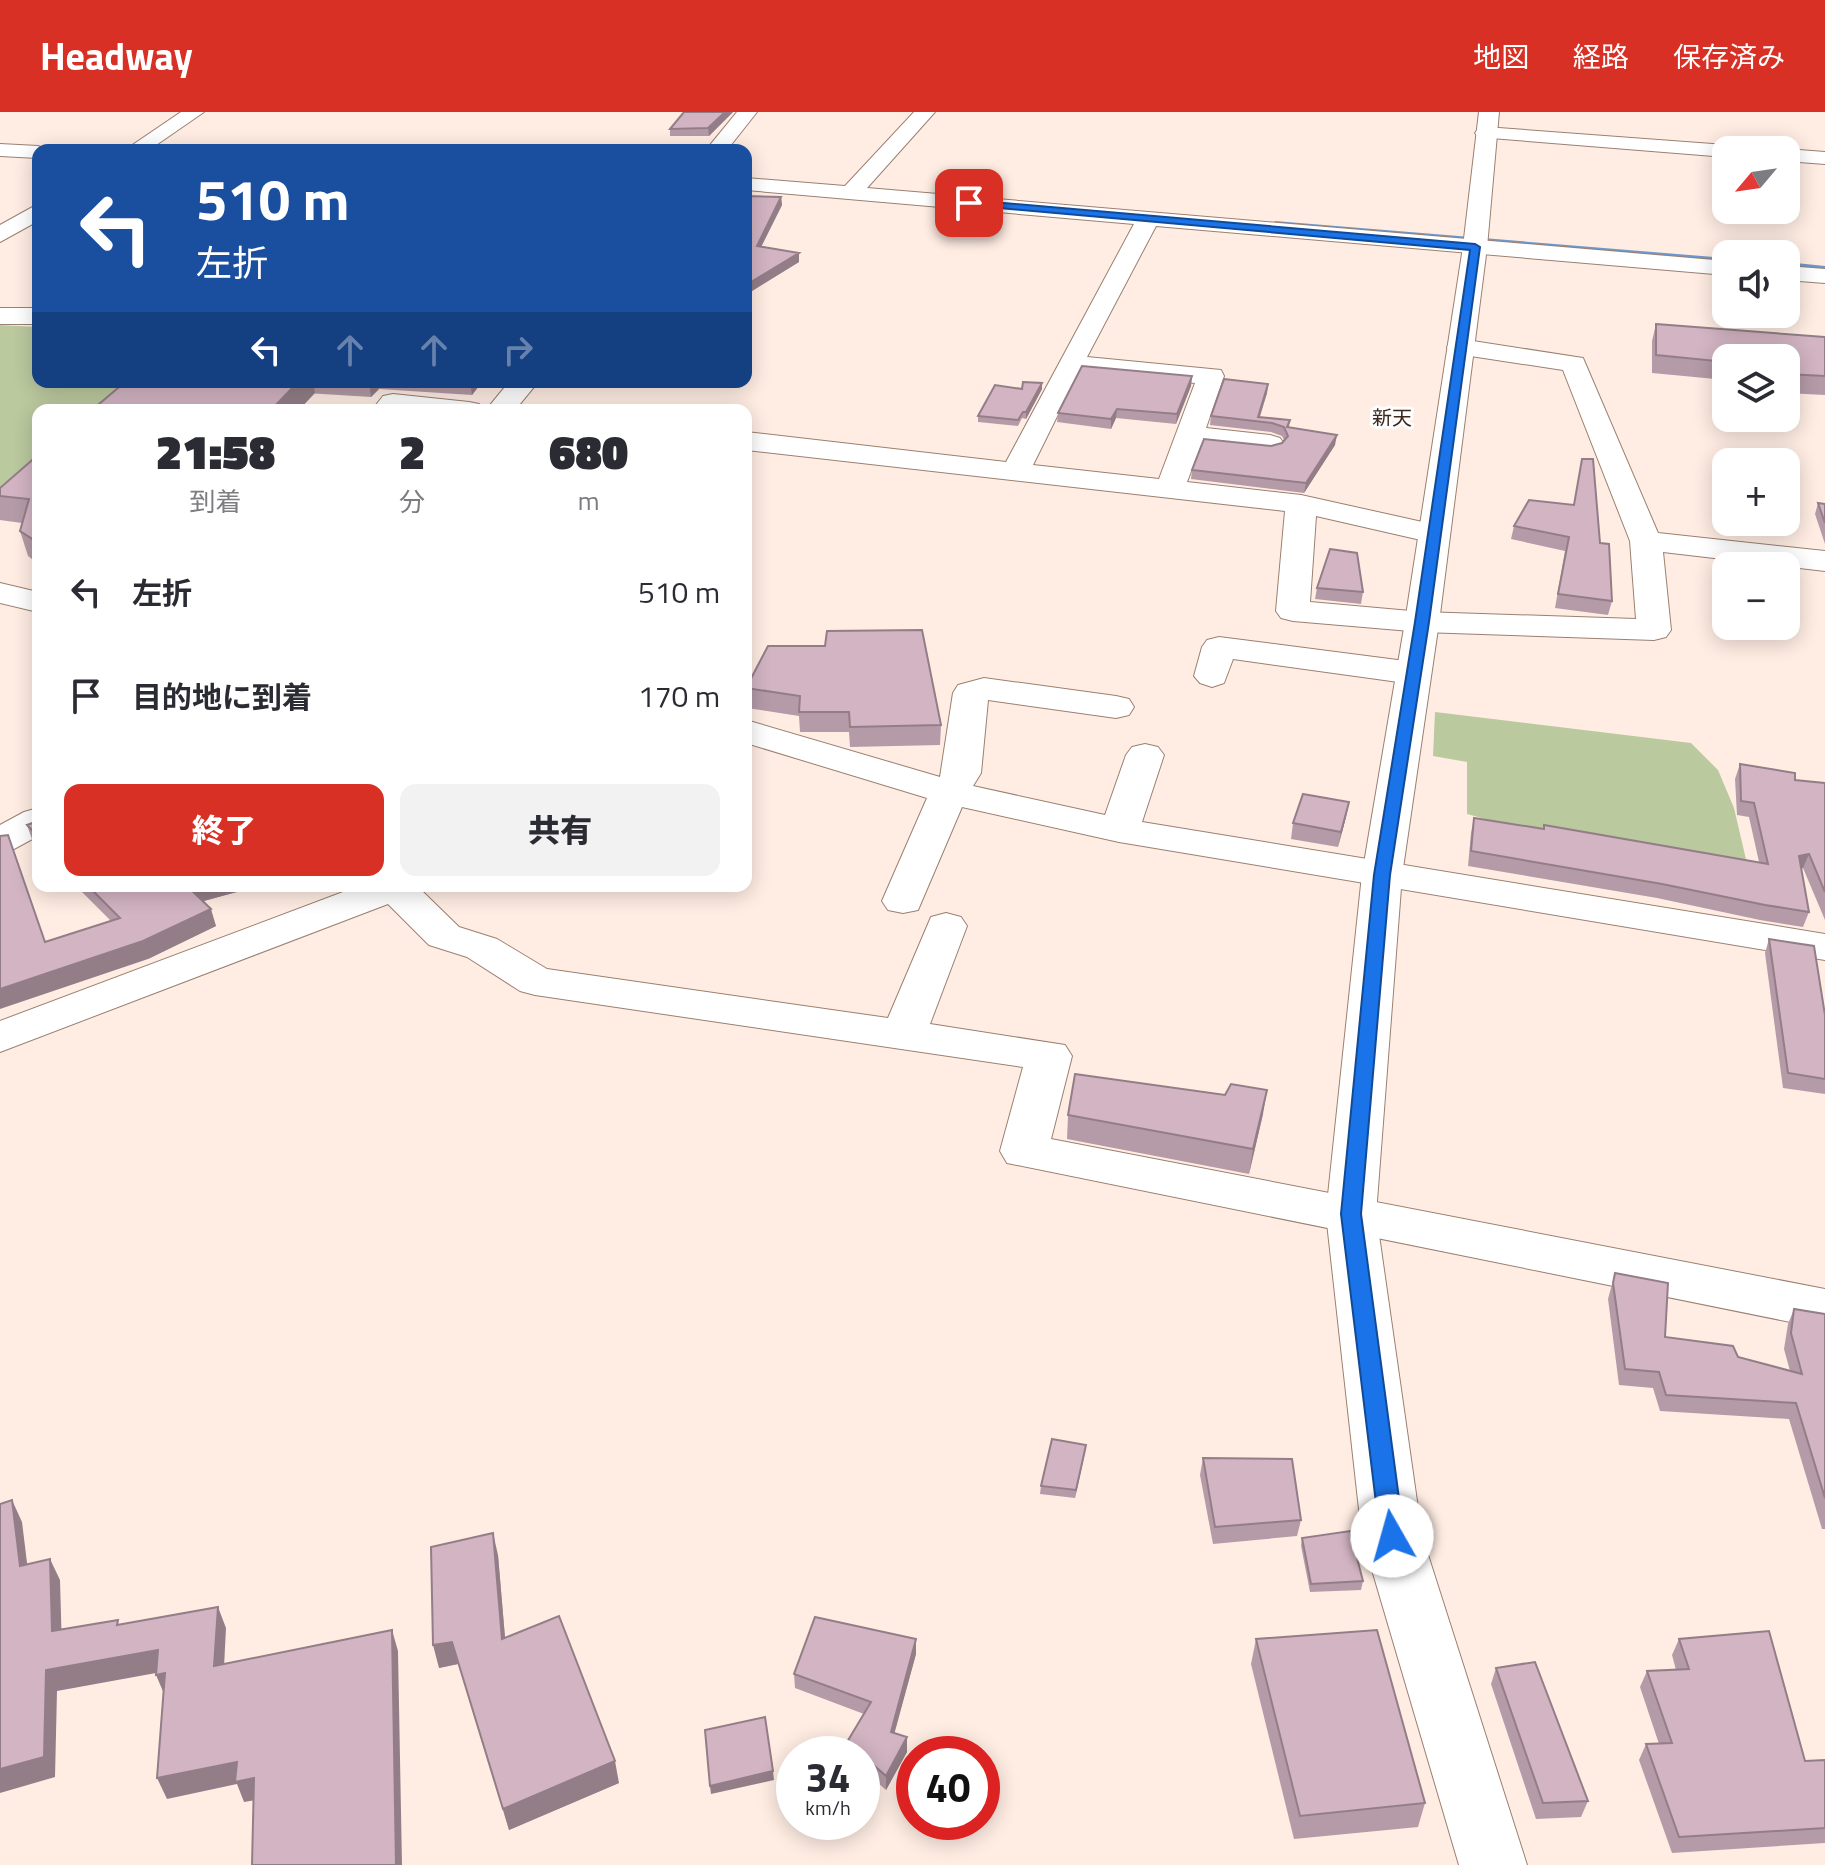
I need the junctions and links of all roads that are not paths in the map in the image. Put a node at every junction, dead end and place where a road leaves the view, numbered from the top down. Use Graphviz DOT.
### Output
graph roads {
  1 [pos="194,112"];
  2 [pos="747,112"];
  3 [pos="925,112"];
  4 [pos="1487,123"];
  5 [pos="144,144"];
  6 [pos="721,144"];
  7 [pos="1712,149"];
  8 [pos="0,150"];
  9 [pos="32,152"];
  10 [pos="1800,156"];
  11 [pos="1825,158"];
  12 [pos="752,185"];
  13 [pos="850,193"];
  14 [pos="32,215"];
  15 [pos="1148,219"];
  16 [pos="0,235"];
  17 [pos="1475,247"];
  18 [pos="1712,267"];
  19 [pos="1800,274"];
  20 [pos="1825,276"];
  21 [pos="0,316"];
  22 [pos="32,316"];
  23 [pos="1460,347"];
  24 [pos="1070,363"];
  25 [pos="519,388"];
  26 [pos="391,404"];
  27 [pos="412,404"];
  28 [pos="505,404"];
  29 [pos="1192,435"];
  30 [pos="752,442"];
  31 [pos="1270,444"];
  32 [pos="1015,472"];
  33 [pos="1170,489"];
  34 [pos="1301,504"];
  35 [pos="1434,534"];
  36 [pos="1646,541"];
  37 [pos="1825,561"];
  38 [pos="0,593"];
  39 [pos="32,601"];
  40 [pos="1422,622"];
  41 [pos="1219,649"];
  42 [pos="1413,673"];
  43 [pos="1116,707"];
  44 [pos="752,733"];
  45 [pos="1145,755"];
  46 [pos="949,792"];
  47 [pos="32,823"];
  48 [pos="1119,830"];
  49 [pos="0,841"];
  50 [pos="1382,875"];
  51 [pos="381,892"];
  52 [pos="399,892"];
  53 [pos="903,901"];
  54 [pos="946,926"];
  55 [pos="1825,947"];
  56 [pos="904,1034"];
  57 [pos="0,1037"];
  58 [pos="1351,1214"];
  59 [pos="1825,1309"];
  60 [pos="1493,1865"];
  1 -- 5 [label="street"];
  2 -- 6 [label="street"];
  3 -- 13 [label="street"];
  4 -- 7 [label="street"];
  4 -- 17 [label="street"];
  8 -- 9 [label="street"];
  10 -- 11 [label="street"];
  12 -- 13 [label="street"];
  13 -- 15 [label="street"];
  14 -- 16 [label="street"];
  15 -- 17 [label="street"];
  15 -- 24 [label="street"];
  17 -- 18 [label="street"];
  17 -- 23 [label="street"];
  19 -- 20 [label="street"];
  21 -- 22 [label="street"];
  23 -- 35 [label="street"];
  23 -- 36 [label="street"];
  24 -- 29 [label="street"];
  24 -- 32 [label="street"];
  25 -- 28 [label="street"];
  26 -- 27 [label="street"];
  29 -- 31 [label="street"];
  29 -- 33 [label="street"];
  30 -- 32 [label="street"];
  32 -- 33 [label="street"];
  33 -- 34 [label="street"];
  34 -- 35 [label="street"];
  34 -- 40 [label="street"];
  35 -- 40 [label="street"];
  36 -- 37 [label="street"];
  36 -- 40 [label="street"];
  38 -- 39 [label="street"];
  40 -- 42 [label="street"];
  41 -- 42 [label="street"];
  42 -- 50 [label="street"];
  43 -- 46 [label="street"];
  44 -- 46 [label="street"];
  45 -- 48 [label="street"];
  46 -- 48 [label="street"];
  46 -- 53 [label="street"];
  47 -- 49 [label="street"];
  48 -- 50 [label="street"];
  50 -- 55 [label="street"];
  50 -- 58 [label="street"];
  51 -- 57 [label="street"];
  52 -- 56 [label="street"];
  54 -- 56 [label="street"];
  56 -- 58 [label="street"];
  58 -- 59 [label="street"];
  58 -- 60 [label="street"];
}
